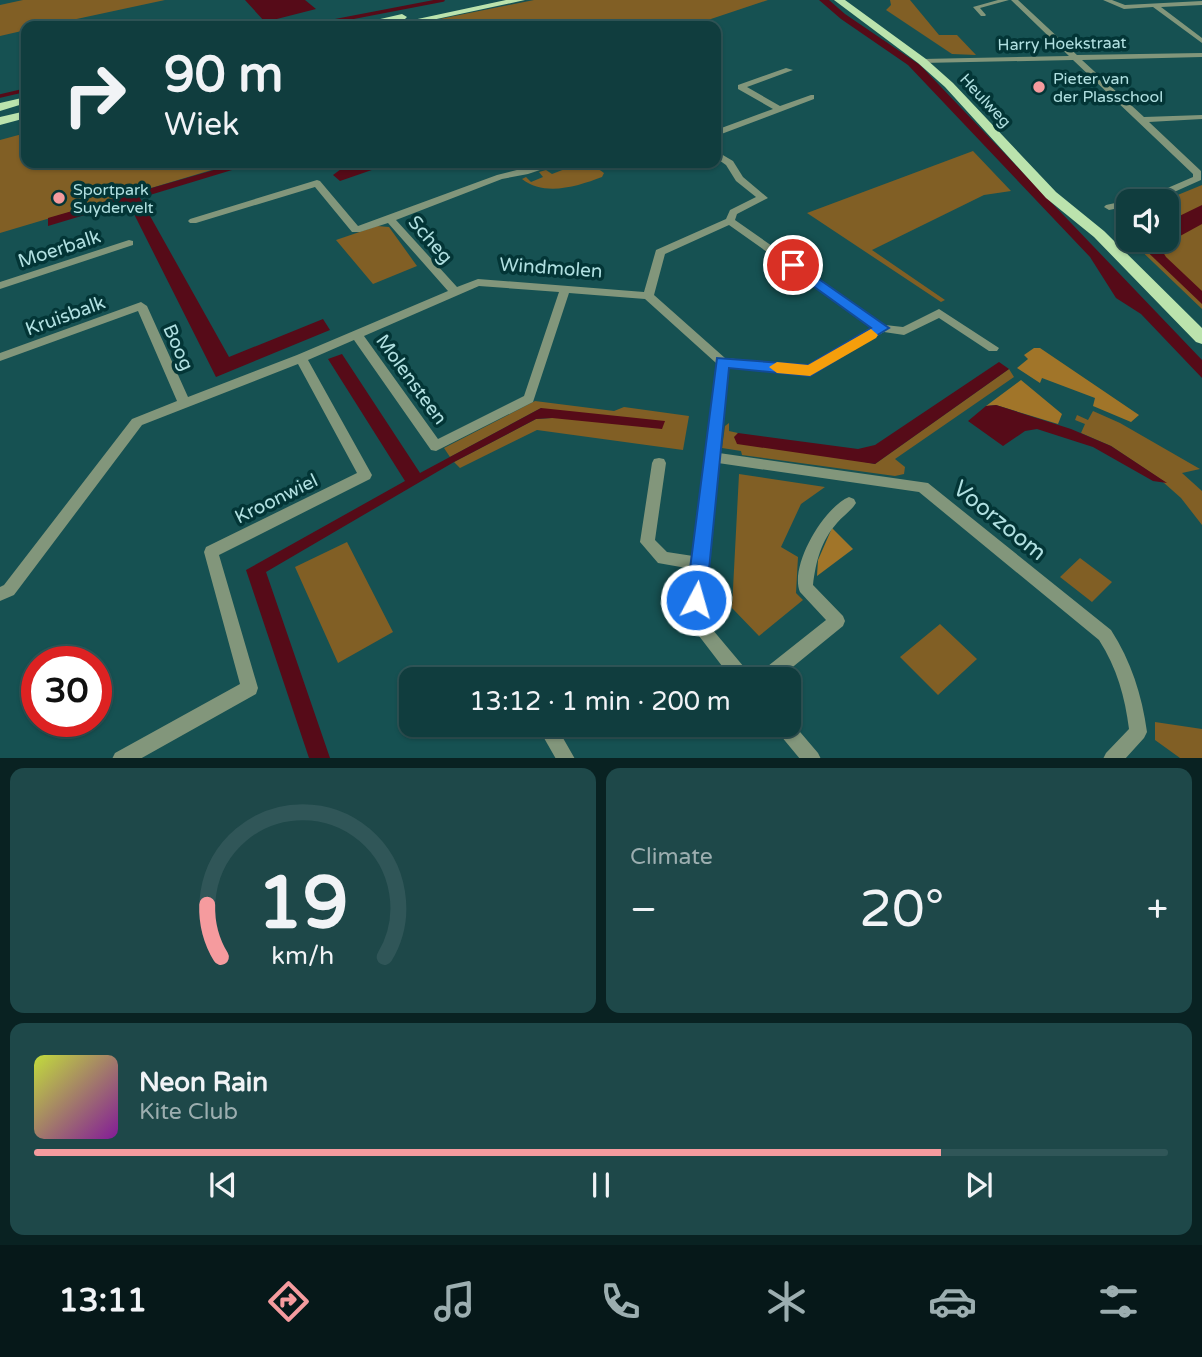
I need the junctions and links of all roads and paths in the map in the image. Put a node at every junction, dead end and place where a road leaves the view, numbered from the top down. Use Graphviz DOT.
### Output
graph roads {
  1 [pos="484,0"];
  2 [pos="520,0"];
  3 [pos="839,0"];
  4 [pos="849,0"];
  5 [pos="1006,0"];
  6 [pos="1014,0"];
  7 [pos="1106,0"];
  8 [pos="1202,3"];
  9 [pos="1154,5"];
  10 [pos="983,15"];
  11 [pos="380,21"];
  12 [pos="415,21"];
  13 [pos="1202,41"];
  14 [pos="1202,55"];
  15 [pos="1074,57"];
  16 [pos="926,61"];
  17 [pos="789,71"];
  18 [pos="811,97"];
  19 [pos="21,101"];
  20 [pos="0,107"];
  21 [pos="779,108"];
  22 [pos="21,115"];
  23 [pos="1202,117"];
  24 [pos="1140,120"];
  25 [pos="0,121"];
  26 [pos="721,131"];
  27 [pos="721,157"];
  28 [pos="537,168"];
  29 [pos="1172,189"];
  30 [pos="1116,206"];
  31 [pos="1109,207"];
  32 [pos="390,219"];
  33 [pos="193,221"];
  34 [pos="730,221"];
  35 [pos="129,243"];
  36 [pos="0,286"];
  37 [pos="565,289"];
  38 [pos="455,291"];
  39 [pos="648,296"];
  40 [pos="141,306"];
  41 [pos="882,328"];
  42 [pos="357,335"];
  43 [pos="1202,338"];
  44 [pos="993,348"];
  45 [pos="0,357"];
  46 [pos="301,358"];
  47 [pos="722,362"];
  48 [pos="184,402"];
  49 [pos="710,457"];
  50 [pos="659,463"];
  51 [pos="849,503"];
  52 [pos="699,563"];
  53 [pos="0,594"];
  54 [pos="733,667"];
  55 [pos="780,667"];
  56 [pos="553,737"];
  57 [pos="793,737"];
  58 [pos="121,758"];
  59 [pos="566,758"];
  60 [pos="812,758"];
  61 [pos="1112,758"];
  1 -- 11 [label="main road"];
  2 -- 12 [label="main road"];
  3 -- 16 [label="main road, Heulweg"];
  4 -- 16 [label="main road, Heulweg"];
  5 -- 10 [label="street"];
  6 -- 15 [label="street"];
  7 -- 9 [label="street"];
  8 -- 9 [label="street"];
  9 -- 13 [label="street"];
  14 -- 15 [label="street, Harry Hoekstraat"];
  15 -- 16 [label="street, Harry Hoekstraat"];
  15 -- 24 [label="street"];
  16 -- 43 [label="main road, Heulweg"];
  17 -- 21 [label="street"];
  18 -- 21 [label="street"];
  19 -- 20 [label="main road"];
  21 -- 26 [label="street"];
  22 -- 25 [label="main road"];
  23 -- 24 [label="street"];
  24 -- 29 [label="street"];
  27 -- 34 [label="street"];
  28 -- 32 [label="street"];
  30 -- 31 [label="street"];
  32 -- 33 [label="street, Scheg"];
  32 -- 38 [label="street, Scheg"];
  34 -- 39 [label="street"];
  34 -- 41 [label="street"];
  35 -- 36 [label="street, Moerbalk"];
  37 -- 38 [label="street, Windmolen"];
  37 -- 39 [label="street, Windmolen"];
  37 -- 42 [label="street, Molensteen"];
  38 -- 42 [label="street, Windmolen"];
  39 -- 47 [label="street"];
  40 -- 45 [label="street, Kruisbalk"];
  40 -- 48 [label="street, Boog"];
  41 -- 44 [label="street"];
  41 -- 47 [label="street"];
  42 -- 46 [label="street, Windmolen"];
  46 -- 48 [label="street, Windmolen"];
  46 -- 58 [label="street, Kroonwiel"];
  47 -- 49 [label="street"];
  48 -- 53 [label="street, Windmolen"];
  49 -- 52 [label="street"];
  49 -- 61 [label="street, Voorzoom"];
  50 -- 52 [label="street"];
  51 -- 55 [label="street"];
  52 -- 54 [label="street"];
  56 -- 59 [label="street"];
  57 -- 60 [label="street"];
}
